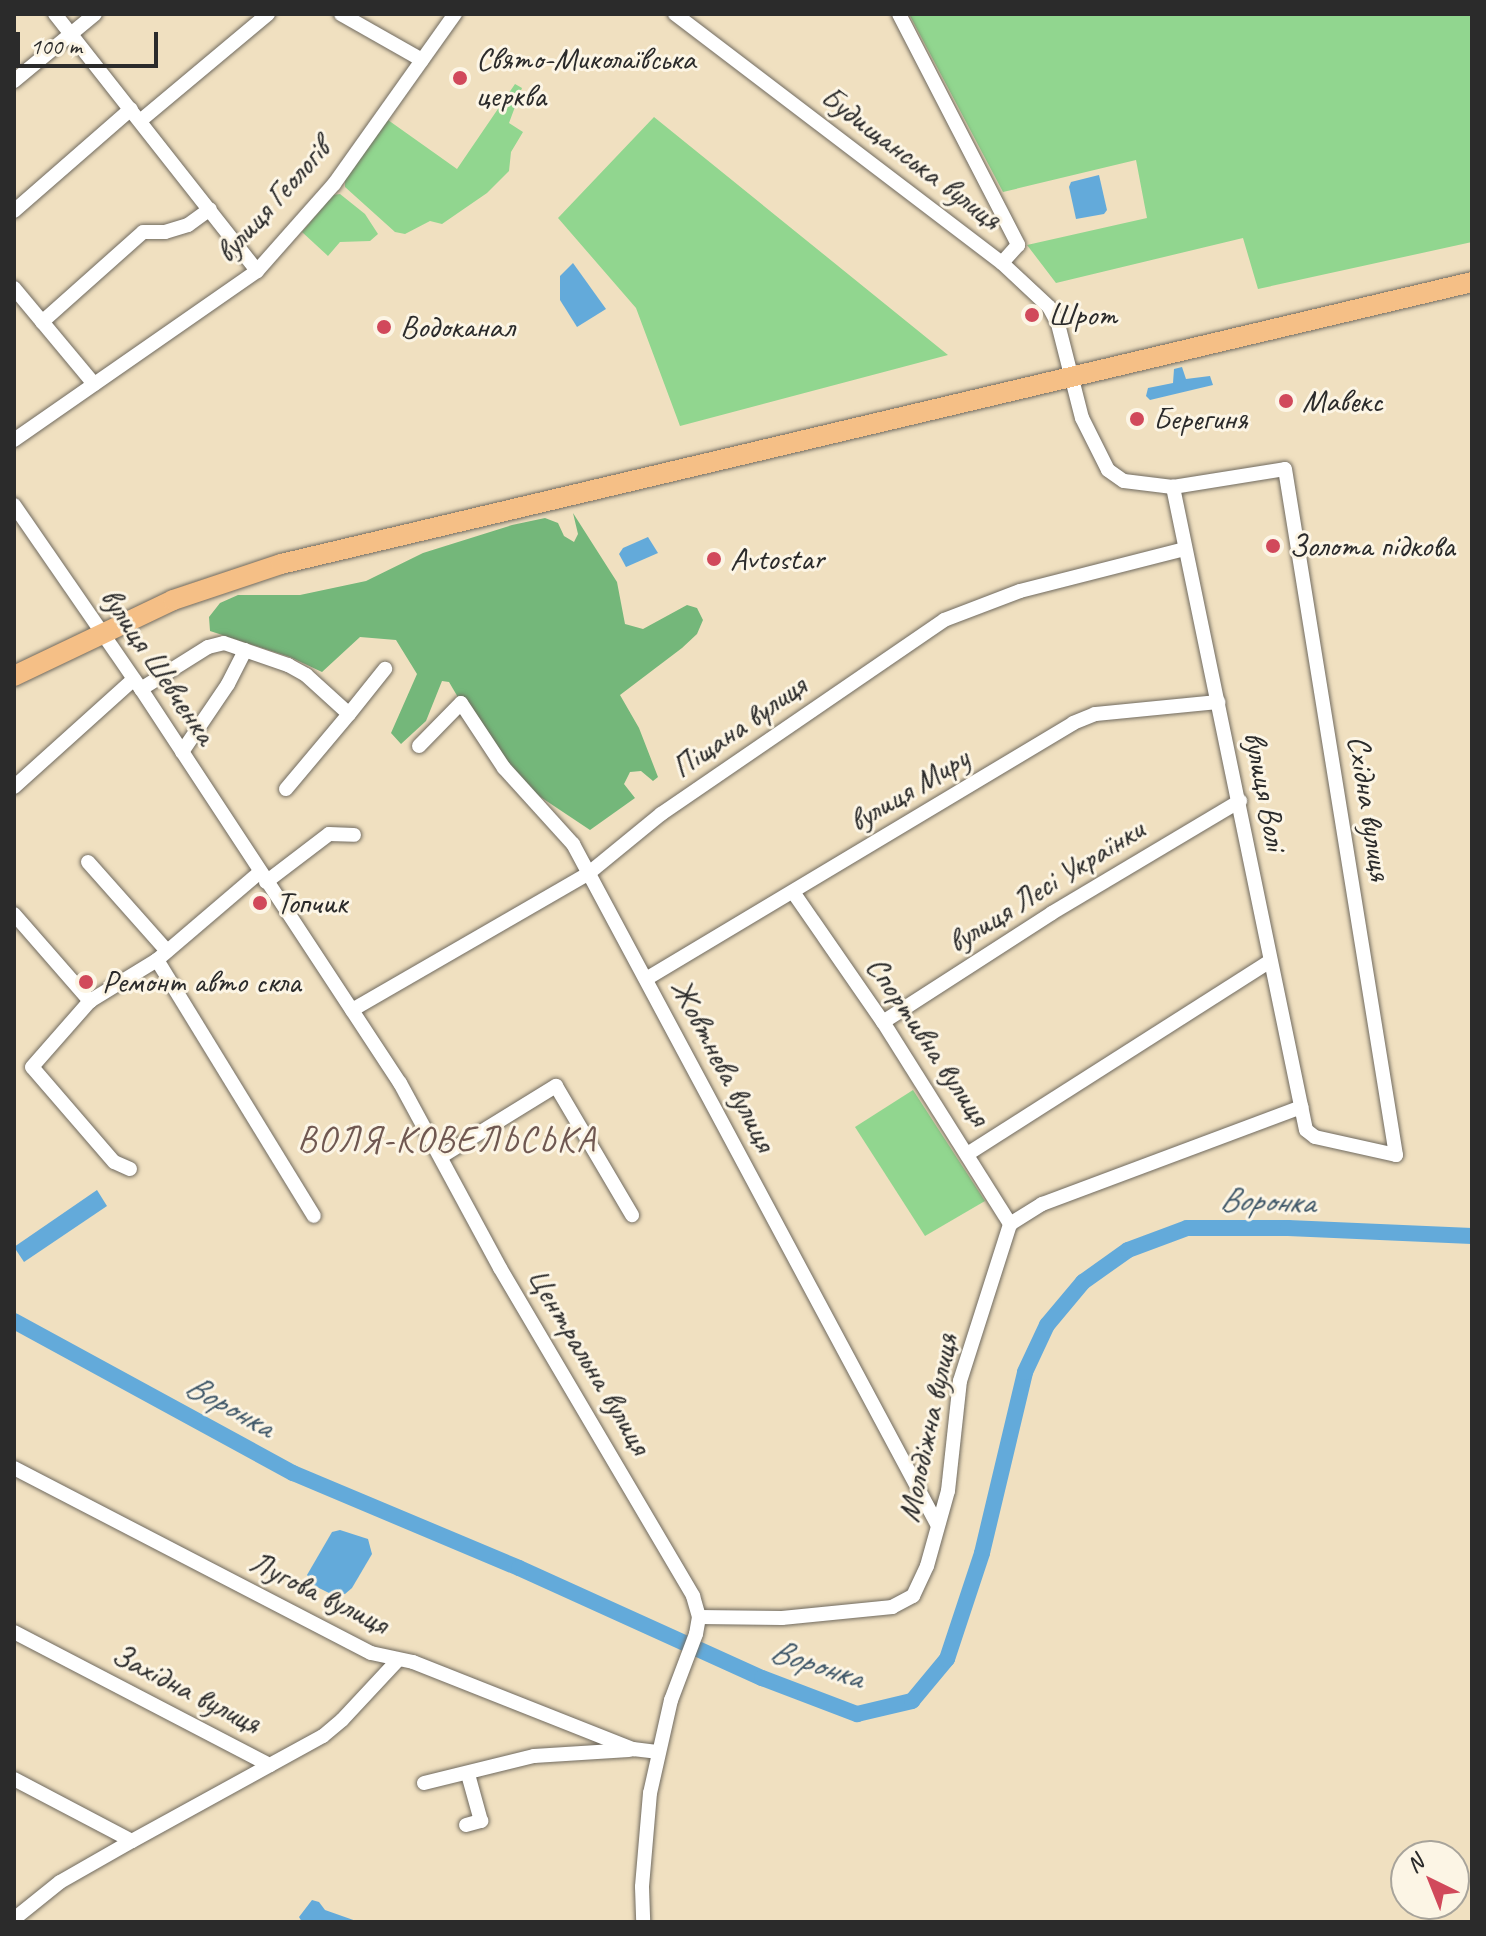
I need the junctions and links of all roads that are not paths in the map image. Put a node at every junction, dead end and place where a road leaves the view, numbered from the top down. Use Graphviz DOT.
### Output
graph roads {
  1 [pos="55,14"];
  2 [pos="95,14"];
  3 [pos="268,14"];
  4 [pos="341,14"];
  5 [pos="455,14"];
  6 [pos="675,14"];
  7 [pos="899,14"];
  8 [pos="71,33"];
  9 [pos="422,60"];
  10 [pos="14,81"];
  11 [pos="136,115"];
  12 [pos="210,209"];
  13 [pos="14,211"];
  14 [pos="1002,263"];
  15 [pos="257,271"];
  16 [pos="1472,282"];
  17 [pos="14,288"];
  18 [pos="42,322"];
  19 [pos="1070,376"];
  20 [pos="94,384"];
  21 [pos="14,440"];
  22 [pos="1285,469"];
  23 [pos="1173,487"];
  24 [pos="14,505"];
  25 [pos="1185,549"];
  26 [pos="101,631"];
  27 [pos="245,650"];
  28 [pos="385,669"];
  29 [pos="14,676"];
  30 [pos="137,684"];
  31 [pos="1218,702"];
  32 [pos="349,714"];
  33 [pos="419,746"];
  34 [pos="182,752"];
  35 [pos="14,787"];
  36 [pos="286,789"];
  37 [pos="1240,801"];
  38 [pos="354,835"];
  39 [pos="88,862"];
  40 [pos="259,872"];
  41 [pos="589,873"];
  42 [pos="793,892"];
  43 [pos="14,914"];
  44 [pos="162,956"];
  45 [pos="1270,961"];
  46 [pos="646,979"];
  47 [pos="90,1001"];
  48 [pos="352,1010"];
  49 [pos="883,1022"];
  50 [pos="1301,1107"];
  51 [pos="969,1153"];
  52 [pos="1396,1155"];
  53 [pos="442,1156"];
  54 [pos="130,1169"];
  55 [pos="632,1215"];
  56 [pos="314,1216"];
  57 [pos="1010,1224"];
  58 [pos="14,1468"];
  59 [pos="937,1524"];
  60 [pos="699,1617"];
  61 [pos="14,1632"];
  62 [pos="397,1661"];
  63 [pos="633,1749"];
  64 [pos="657,1752"];
  65 [pos="270,1765"];
  66 [pos="468,1774"];
  67 [pos="14,1779"];
  68 [pos="424,1783"];
  69 [pos="466,1825"];
  70 [pos="132,1841"];
  71 [pos="14,1919"];
  72 [pos="643,1922"];
  1 -- 8 [label="street"];
  2 -- 8 [label="street"];
  3 -- 11 [label="street"];
  4 -- 9 [label="street"];
  5 -- 9 [label="street, вулиця Геологів"];
  6 -- 14 [label="street, Будищанська вулиця"];
  7 -- 14 [label="street"];
  8 -- 10 [label="street"];
  8 -- 11 [label="street"];
  9 -- 15 [label="street, вулиця Геологів"];
  11 -- 12 [label="street"];
  11 -- 13 [label="street"];
  12 -- 15 [label="street"];
  12 -- 18 [label="street"];
  14 -- 19 [label="street, Будищанська вулиця"];
  15 -- 20 [label="street, вулиця Геологів"];
  16 -- 19 [label="highway"];
  17 -- 18 [label="street"];
  18 -- 20 [label="street"];
  19 -- 23 [label="street, Будищанська вулиця"];
  19 -- 26 [label="highway"];
  20 -- 21 [label="street, вулиця Геологів"];
  22 -- 23 [label="street, Будищанська вулиця"];
  22 -- 52 [label="street, Східна вулиця"];
  23 -- 25 [label="street, вулиця Волі"];
  24 -- 26 [label="street, вулиця Шевченка"];
  25 -- 31 [label="street, вулиця Волі"];
  25 -- 41 [label="street, Піщана вулиця"];
  26 -- 29 [label="highway"];
  26 -- 30 [label="street, вулиця Шевченка"];
  27 -- 30 [label="street"];
  27 -- 32 [label="street"];
  27 -- 34 [label="street"];
  28 -- 32 [label="street"];
  30 -- 34 [label="street, вулиця Шевченка"];
  30 -- 35 [label="street"];
  31 -- 37 [label="street, вулиця Волі"];
  31 -- 42 [label="street, вулиця Миру"];
  32 -- 36 [label="street"];
  33 -- 41 [label="street, Жовтнева вулиця"];
  34 -- 40 [label="street, вулиця Шевченка"];
  37 -- 45 [label="street, вулиця Волі"];
  37 -- 49 [label="street, вулиця Лесі Українки"];
  38 -- 40 [label="street"];
  39 -- 44 [label="street"];
  40 -- 44 [label="street"];
  40 -- 48 [label="street, Центральна вулиця"];
  41 -- 46 [label="street, Жовтнева вулиця"];
  41 -- 48 [label="street, Піщана вулиця"];
  42 -- 46 [label="street, вулиця Миру"];
  42 -- 49 [label="street, Спортивна вулиця"];
  43 -- 47 [label="street"];
  44 -- 47 [label="street"];
  44 -- 56 [label="street"];
  45 -- 50 [label="street, вулиця Волі"];
  45 -- 51 [label="street"];
  46 -- 59 [label="street, Жовтнева вулиця"];
  47 -- 54 [label="street"];
  48 -- 53 [label="street, Центральна вулиця"];
  49 -- 51 [label="street, Спортивна вулиця"];
  50 -- 52 [label="street, вулиця Волі"];
  50 -- 57 [label="street"];
  51 -- 57 [label="street, Спортивна вулиця"];
  53 -- 55 [label="street"];
  53 -- 60 [label="street, Центральна вулиця"];
  57 -- 59 [label="street, Молодіжна вулиця"];
  58 -- 62 [label="street, Лугова вулиця"];
  59 -- 60 [label="street, Молодіжна вулиця"];
  60 -- 64 [label="street"];
  61 -- 65 [label="street, Західна вулиця"];
  62 -- 63 [label="street, Лугова вулиця"];
  62 -- 65 [label="street, Західна вулиця"];
  63 -- 64 [label="street, Лугова вулиця"];
  63 -- 66 [label="street"];
  64 -- 72 [label="street"];
  65 -- 70 [label="street"];
  66 -- 68 [label="street"];
  66 -- 69 [label="street"];
  67 -- 70 [label="street"];
  70 -- 71 [label="street"];
}
